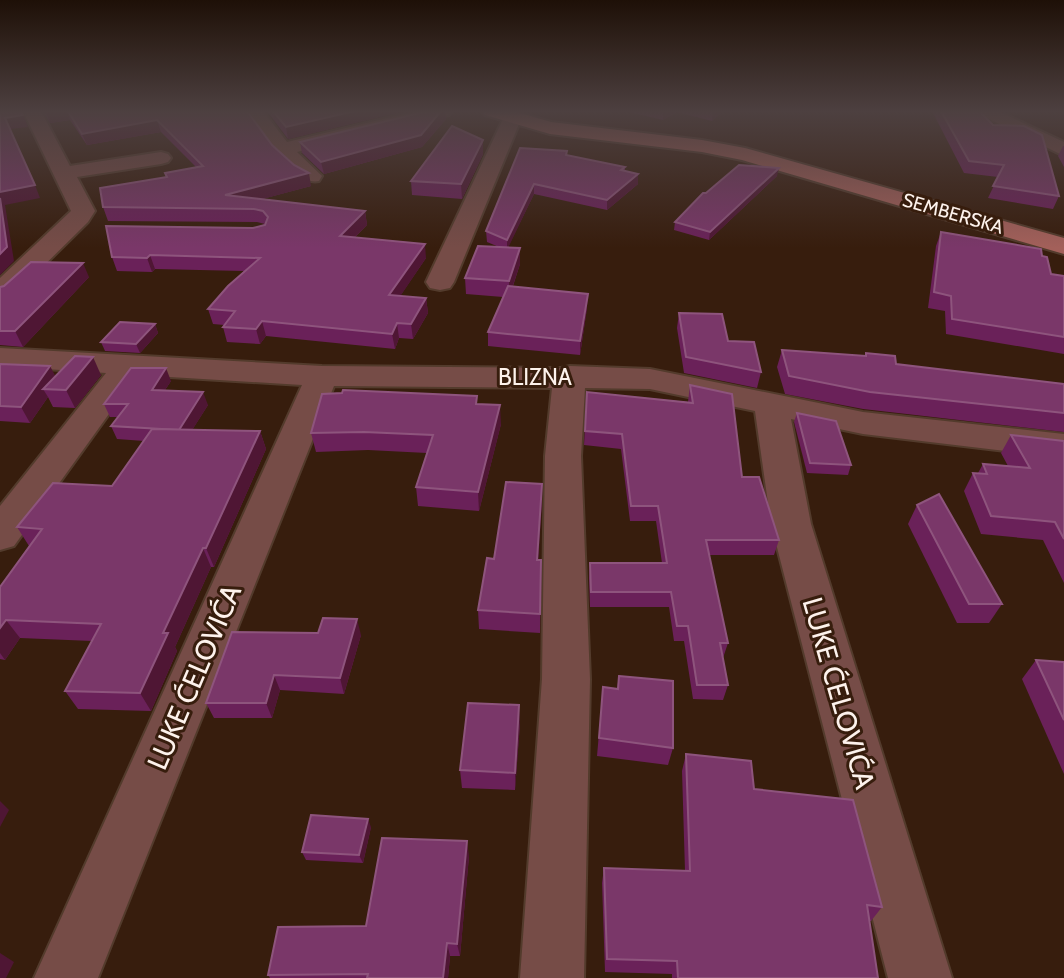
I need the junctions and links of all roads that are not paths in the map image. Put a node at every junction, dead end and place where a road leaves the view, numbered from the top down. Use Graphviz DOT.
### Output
graph roads {
  1 [pos="56,157"];
  2 [pos="290,157"];
  3 [pos="487,157"];
  4 [pos="754,157"];
  5 [pos="161,158"];
  6 [pos="64,173"];
  7 [pos="311,176"];
  8 [pos="67,230"];
  9 [pos="94,231"];
  10 [pos="1063,247"];
  11 [pos="440,282"];
  12 [pos="0,293"];
  13 [pos="0,357"];
  14 [pos="129,364"];
  15 [pos="322,376"];
  16 [pos="569,376"];
  17 [pos="771,404"];
  18 [pos="1064,446"];
  19 [pos="0,535"];
  20 [pos="66,978"];
  21 [pos="552,978"];
  22 [pos="920,978"];
  1 -- 6 [label="street"];
  2 -- 7 [label="street"];
  3 -- 11 [label="street, SEMBERSKA"];
  4 -- 10 [label="main road, SEMBERSKA"];
  5 -- 6 [label="street"];
  6 -- 8 [label="street"];
  8 -- 9 [label="street"];
  8 -- 12 [label="street"];
  13 -- 14 [label="street, BLIZNA"];
  14 -- 15 [label="street, BLIZNA"];
  14 -- 19 [label="street"];
  15 -- 16 [label="street, BLIZNA"];
  15 -- 20 [label="street, LUKE ĆELOVIĆA"];
  16 -- 17 [label="street, BLIZNA"];
  16 -- 21 [label="street"];
  17 -- 18 [label="street, BLIZNA"];
  17 -- 22 [label="street, LUKE ĆELOVIĆA"];
}
